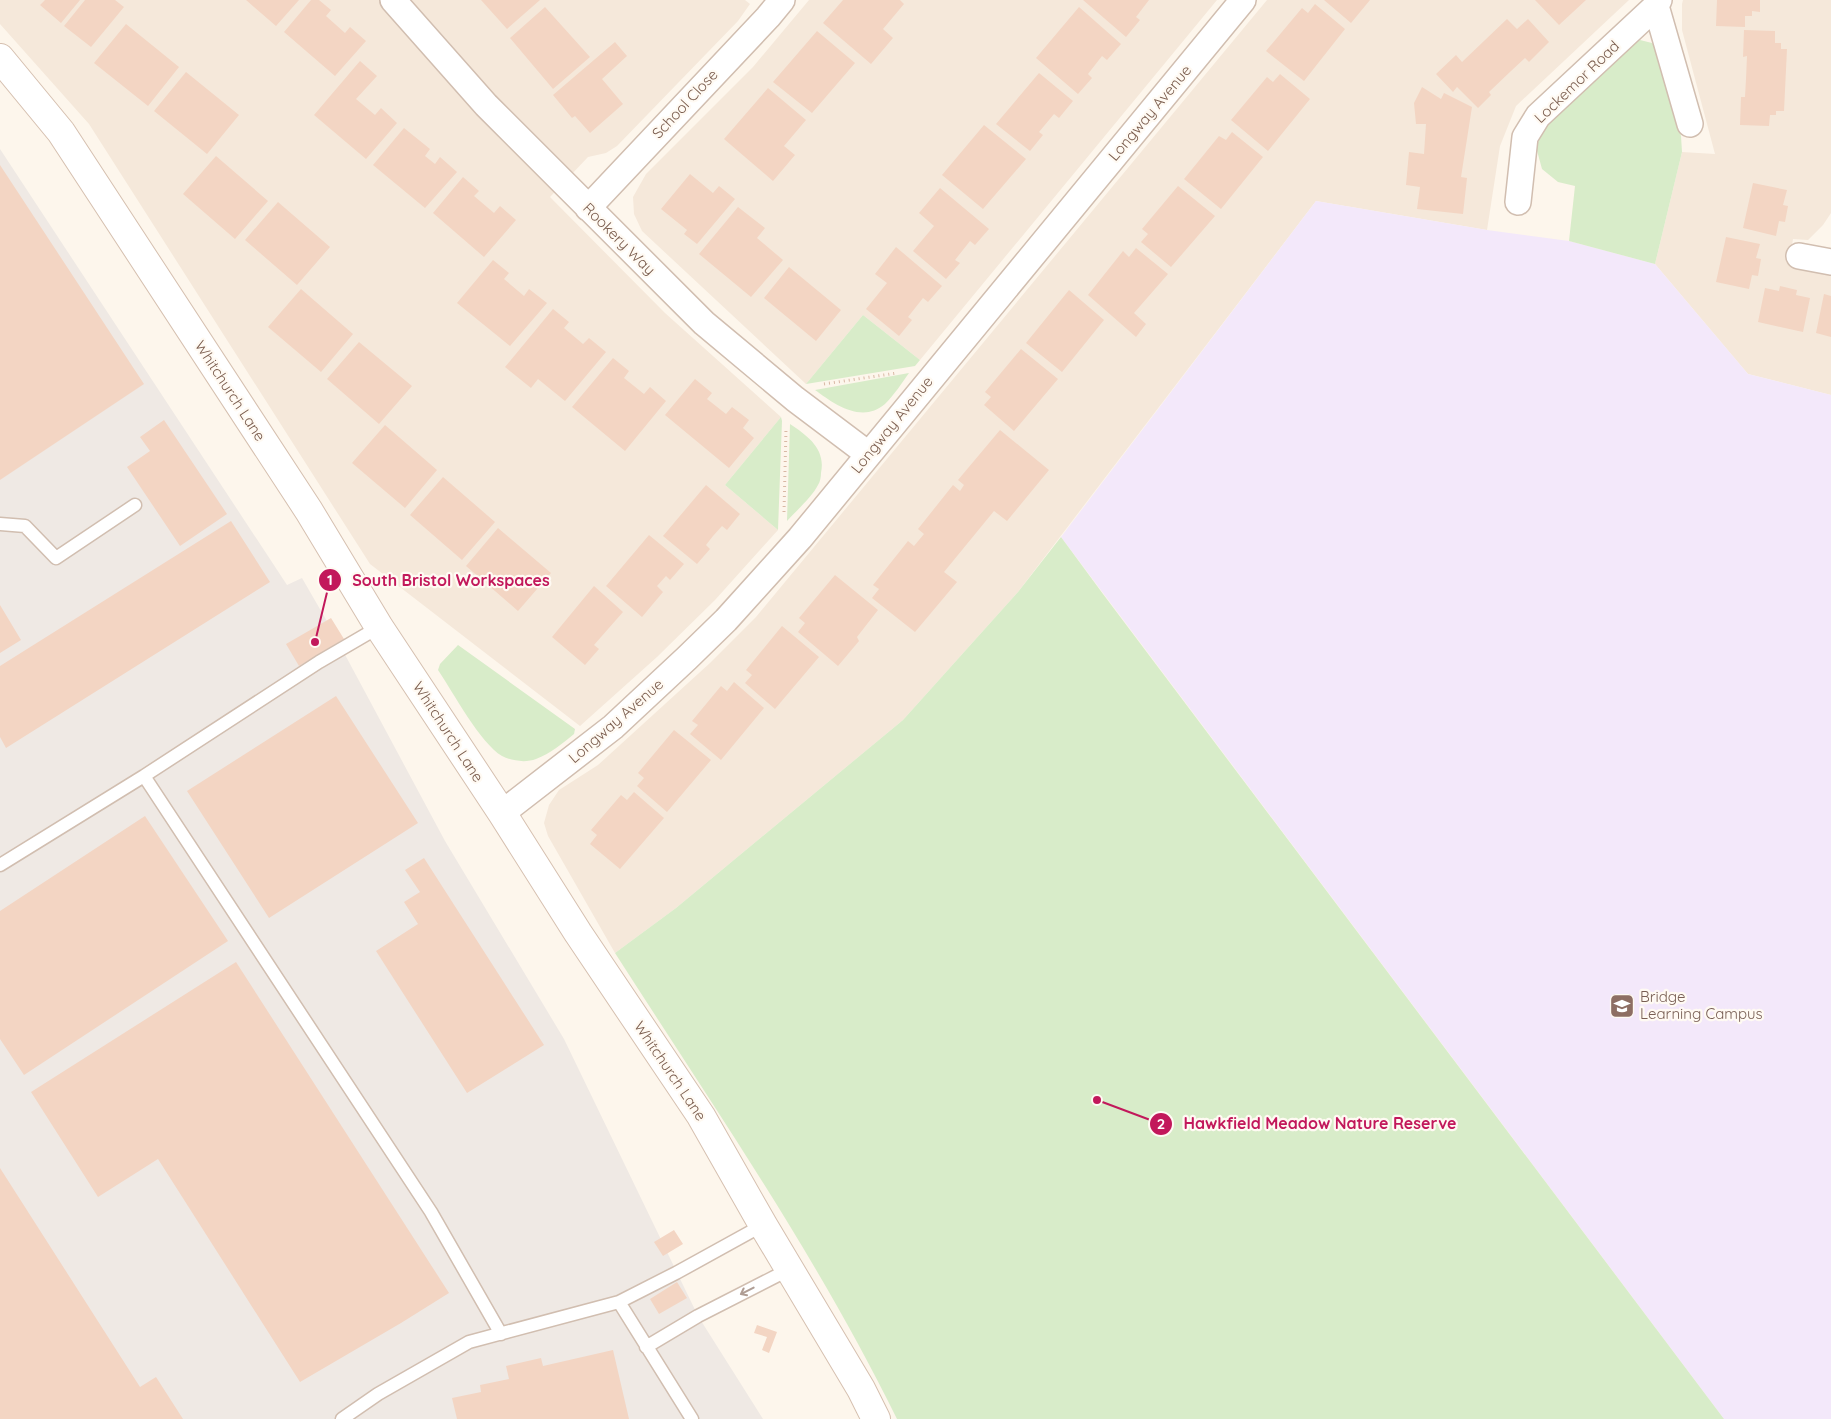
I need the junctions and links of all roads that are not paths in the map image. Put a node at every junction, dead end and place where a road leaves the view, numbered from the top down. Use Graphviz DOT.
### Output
graph roads {
  1 [pos="393,0"];
  2 [pos="782,0"];
  3 [pos="1243,0"];
  4 [pos="1658,3"];
  5 [pos="0,58"];
  6 [pos="1690,124"];
  7 [pos="1518,202"];
  8 [pos="588,208"];
  9 [pos="1799,256"];
  10 [pos="1831,262"];
  11 [pos="868,454"];
  12 [pos="135,505"];
  13 [pos="0,524"];
  14 [pos="379,627"];
  15 [pos="144,776"];
  16 [pos="502,813"];
  17 [pos="0,865"];
  18 [pos="763,1225"];
  19 [pos="790,1269"];
  20 [pos="619,1302"];
  21 [pos="501,1334"];
  22 [pos="646,1347"];
  23 [pos="342,1419"];
  24 [pos="692,1419"];
  25 [pos="876,1419"];
  1 -- 8 [label="street, Rookery Way"];
  2 -- 8 [label="street, School Close"];
  3 -- 11 [label="street, Longway Avenue"];
  4 -- 6 [label="street, Lockemor Road"];
  4 -- 7 [label="street, Lockemor Road"];
  5 -- 14 [label="street, Whitchurch Lane"];
  8 -- 11 [label="street, Rookery Way"];
  9 -- 10 [label="street"];
  11 -- 16 [label="street, Longway Avenue"];
  12 -- 13 [label="lane"];
  14 -- 15 [label="lane"];
  14 -- 16 [label="street, Whitchurch Lane"];
  15 -- 17 [label="lane"];
  15 -- 21 [label="lane"];
  16 -- 18 [label="street, Whitchurch Lane"];
  18 -- 19 [label="street, Whitchurch Lane"];
  18 -- 20 [label="lane"];
  19 -- 22 [label="lane, one-way"];
  19 -- 25 [label="street, Whitchurch Lane"];
  20 -- 21 [label="lane"];
  20 -- 22 [label="lane"];
  21 -- 23 [label="lane"];
  22 -- 24 [label="lane"];
}
